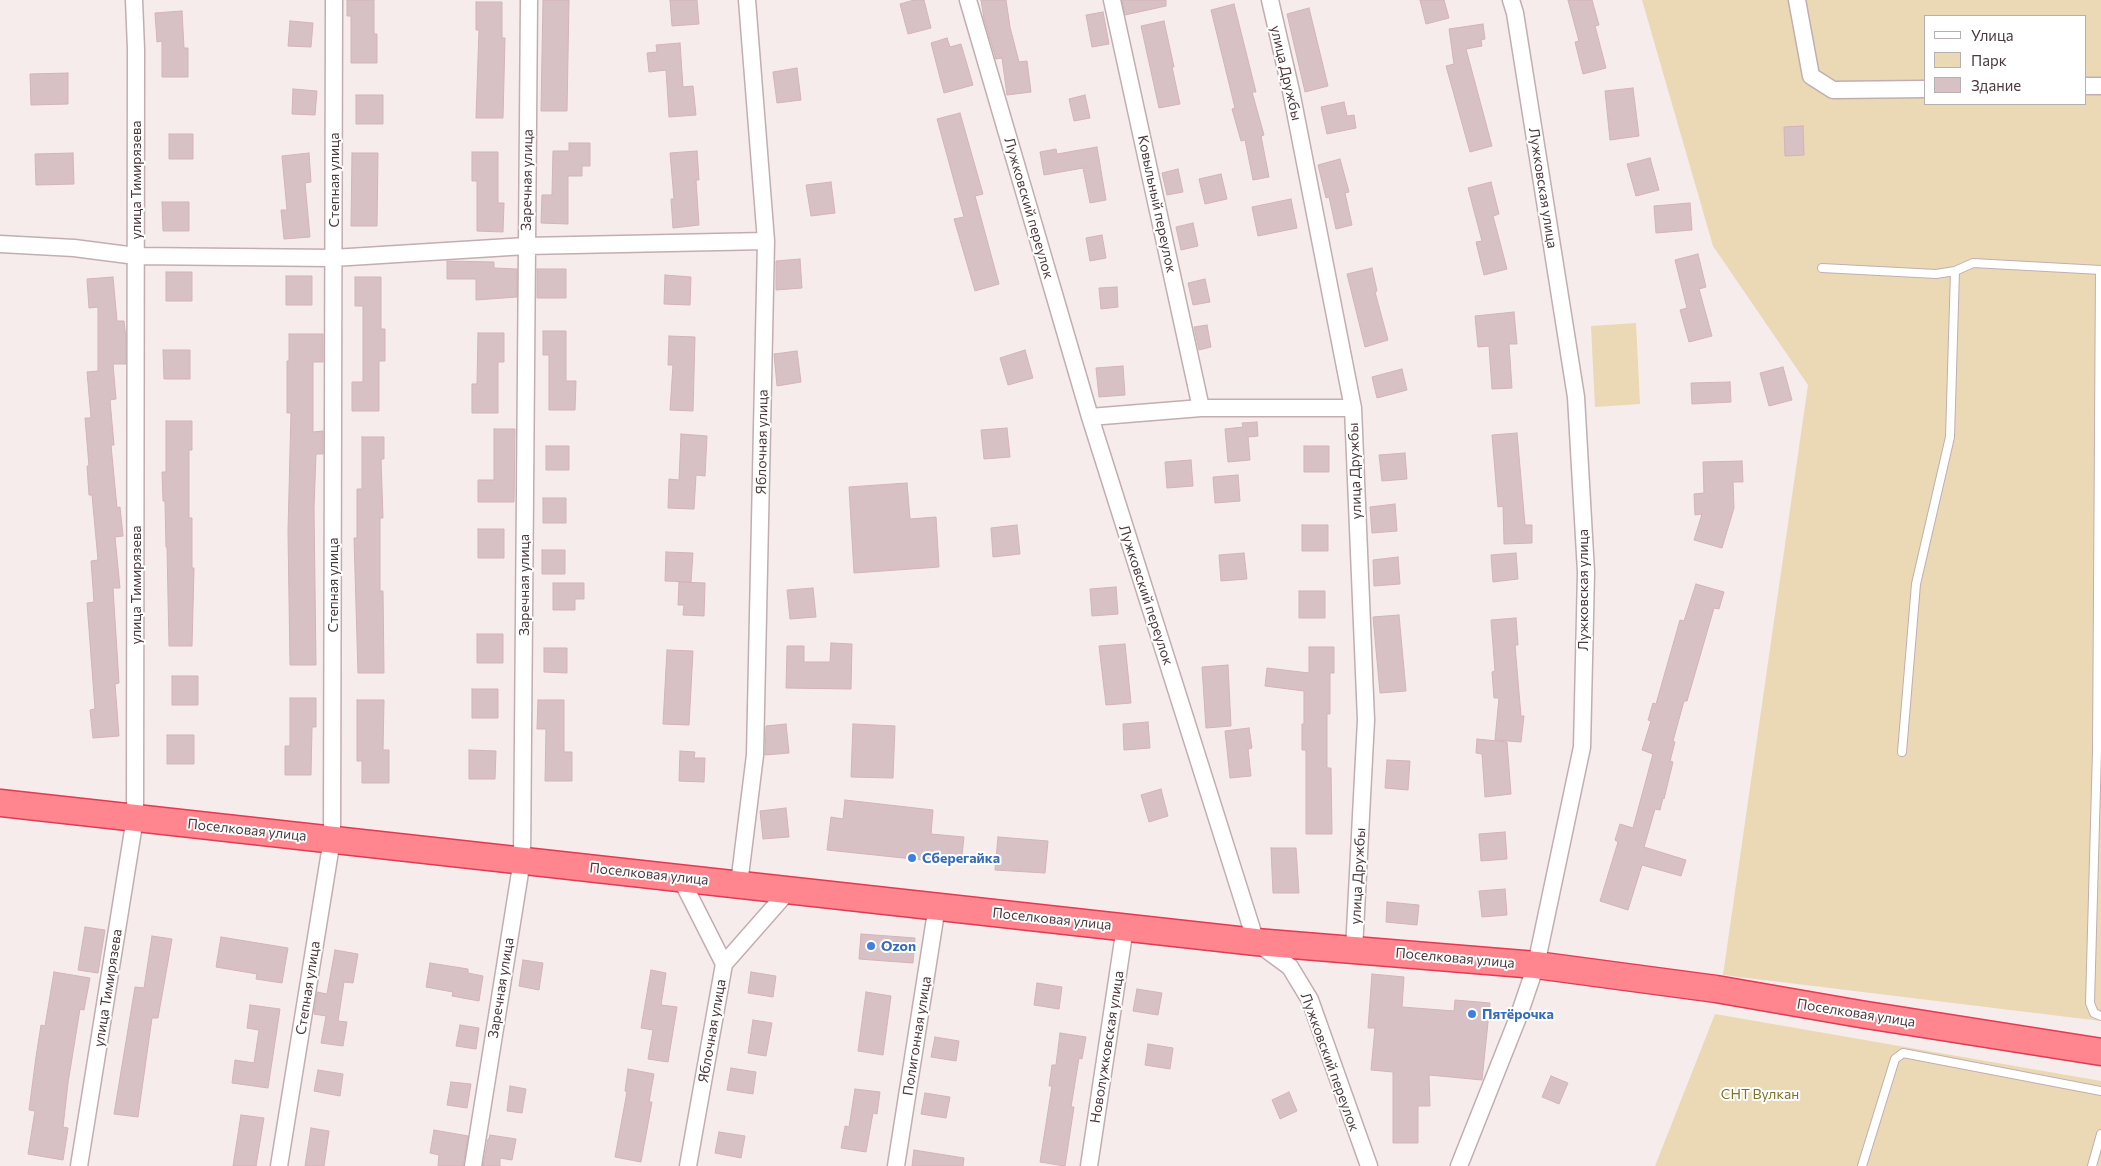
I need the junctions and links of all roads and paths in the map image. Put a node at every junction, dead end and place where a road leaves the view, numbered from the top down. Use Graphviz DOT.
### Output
graph roads {
  1 [pos="134,0"];
  2 [pos="334,0"];
  3 [pos="529,0"];
  4 [pos="747,0"];
  5 [pos="968,0"];
  6 [pos="1112,0"];
  7 [pos="1270,0"];
  8 [pos="1511,0"];
  9 [pos="1797,0"];
  10 [pos="2086,86"];
  11 [pos="2101,86"];
  12 [pos="1924,89"];
  13 [pos="766,241"];
  14 [pos="0,244"];
  15 [pos="526,246"];
  16 [pos="136,256"];
  17 [pos="334,258"];
  18 [pos="1822,268"];
  19 [pos="2101,270"];
  20 [pos="1955,271"];
  21 [pos="1201,408"];
  22 [pos="1353,408"];
  23 [pos="1090,418"];
  24 [pos="1902,752"];
  25 [pos="0,803"];
  26 [pos="135,818"];
  27 [pos="332,839"];
  28 [pos="522,860"];
  29 [pos="680,877"];
  30 [pos="739,884"];
  31 [pos="790,889"];
  32 [pos="937,906"];
  33 [pos="1125,927"];
  34 [pos="1256,942"];
  35 [pos="1354,950"];
  36 [pos="724,964"];
  37 [pos="1536,965"];
  38 [pos="2101,1016"];
  39 [pos="2101,1052"];
  40 [pos="2101,1091"];
  41 [pos="2101,1134"];
  42 [pos="79,1166"];
  43 [pos="279,1166"];
  44 [pos="473,1166"];
  45 [pos="688,1166"];
  46 [pos="896,1166"];
  47 [pos="1089,1166"];
  48 [pos="1369,1166"];
  49 [pos="1459,1166"];
  50 [pos="1862,1166"];
  51 [pos="2092,1166"];
  1 -- 16 [label="street, улица Тимирязева"];
  2 -- 17 [label="street, Степная улица"];
  3 -- 15 [label="street, Заречная улица"];
  4 -- 13 [label="street, Яблочная улица"];
  5 -- 23 [label="street, Лужковский переулок"];
  6 -- 21 [label="street, Ковыльный переулок"];
  7 -- 22 [label="street, улица Дружбы"];
  8 -- 37 [label="street, Лужковская улица"];
  9 -- 12 [label="street"];
  10 -- 11 [label="street"];
  13 -- 15 [label="street"];
  13 -- 30 [label="street, Яблочная улица"];
  14 -- 16 [label="street"];
  15 -- 17 [label="street"];
  15 -- 28 [label="street, Заречная улица"];
  16 -- 17 [label="street"];
  16 -- 26 [label="street, улица Тимирязева"];
  17 -- 27 [label="street, Степная улица"];
  18 -- 20 [label="lane"];
  19 -- 20 [label="lane"];
  19 -- 38 [label="lane"];
  20 -- 24 [label="lane"];
  21 -- 22 [label="street"];
  21 -- 23 [label="street"];
  22 -- 35 [label="street, улица Дружбы"];
  23 -- 34 [label="street, Лужковский переулок"];
  25 -- 26 [label="highway, Поселковая улица"];
  26 -- 27 [label="highway, Поселковая улица"];
  26 -- 42 [label="street, улица Тимирязева"];
  27 -- 28 [label="highway, Поселковая улица"];
  27 -- 43 [label="street, Степная улица"];
  28 -- 29 [label="highway, Поселковая улица"];
  28 -- 44 [label="street, Заречная улица"];
  29 -- 30 [label="highway, Поселковая улица"];
  29 -- 36 [label="street"];
  30 -- 31 [label="highway, Поселковая улица"];
  31 -- 32 [label="highway, Поселковая улица"];
  31 -- 36 [label="street, Яблочная улица"];
  32 -- 33 [label="highway, Поселковая улица"];
  32 -- 46 [label="street, Полигонная улица"];
  33 -- 34 [label="highway, Поселковая улица"];
  33 -- 47 [label="street, Новолужковская улица"];
  34 -- 35 [label="highway, Поселковая улица"];
  34 -- 48 [label="street, Лужковский переулок"];
  35 -- 37 [label="highway, Поселковая улица"];
  36 -- 45 [label="street, Яблочная улица"];
  37 -- 39 [label="highway, Поселковая улица"];
  37 -- 49 [label="street, Лужковская улица"];
  40 -- 50 [label="lane"];
  41 -- 51 [label="lane"];
}
